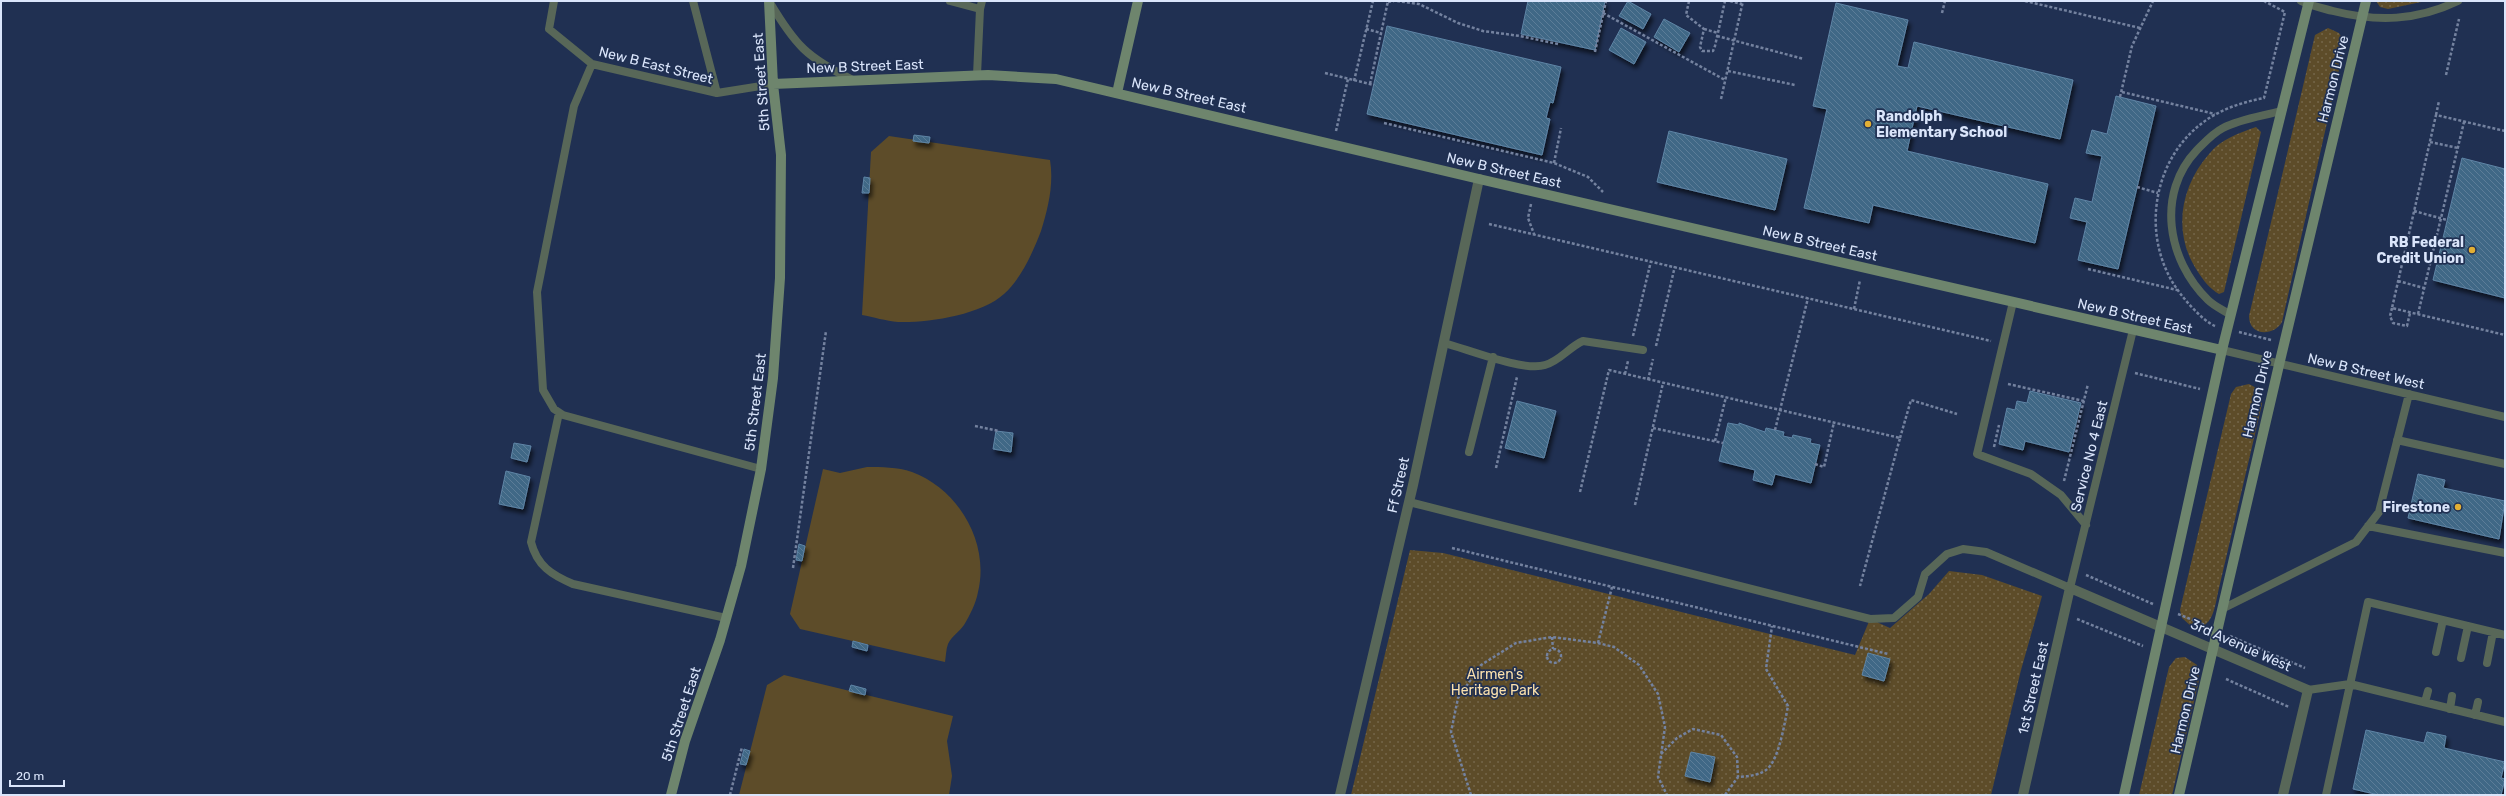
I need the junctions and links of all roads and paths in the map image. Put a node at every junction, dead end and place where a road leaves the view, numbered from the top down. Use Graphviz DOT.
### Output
graph roads {
  1 [pos="554,1"];
  2 [pos="693,1"];
  3 [pos="769,1"];
  4 [pos="950,1"];
  5 [pos="1138,1"];
  6 [pos="1373,1"];
  7 [pos="1395,1"];
  8 [pos="1606,1"];
  9 [pos="1689,1"];
  10 [pos="1725,1"];
  11 [pos="1730,1"];
  12 [pos="1945,1"];
  13 [pos="2025,1"];
  14 [pos="2152,1"];
  15 [pos="2264,1"];
  16 [pos="2366,1"];
  17 [pos="2458,1"];
  18 [pos="1388,2"];
  19 [pos="2306,2"];
  20 [pos="1743,3"];
  21 [pos="981,5"];
  22 [pos="1604,13"];
  23 [pos="1942,13"];
  24 [pos="2362,18"];
  25 [pos="2459,19"];
  26 [pos="2140,28"];
  27 [pos="1366,29"];
  28 [pos="1704,29"];
  29 [pos="1381,33"];
  30 [pos="1718,34"];
  31 [pos="1734,40"];
  32 [pos="1558,44"];
  33 [pos="1595,52"];
  34 [pos="1804,59"];
  35 [pos="592,64"];
  36 [pos="1728,71"];
  37 [pos="1325,73"];
  38 [pos="2446,74"];
  39 [pos="977,75"];
  40 [pos="1348,79"];
  41 [pos="1354,80"];
  42 [pos="1726,80"];
  43 [pos="853,81"];
  44 [pos="773,84"];
  45 [pos="1370,84"];
  46 [pos="1374,85"];
  47 [pos="1795,85"];
  48 [pos="2122,92"];
  49 [pos="717,93"];
  50 [pos="1117,93"];
  51 [pos="2120,97"];
  52 [pos="1721,99"];
  53 [pos="2439,101"];
  54 [pos="2281,111"];
  55 [pos="2215,114"];
  56 [pos="2436,115"];
  57 [pos="2464,122"];
  58 [pos="1384,123"];
  59 [pos="1561,128"];
  60 [pos="2505,131"];
  61 [pos="2430,142"];
  62 [pos="1332,144"];
  63 [pos="2458,148"];
  64 [pos="1554,163"];
  65 [pos="1479,179"];
  66 [pos="2137,187"];
  67 [pos="1534,192"];
  68 [pos="2158,193"];
  69 [pos="1606,194"];
  70 [pos="2414,211"];
  71 [pos="2441,218"];
  72 [pos="2447,220"];
  73 [pos="1489,224"];
  74 [pos="1534,234"];
  75 [pos="1651,261"];
  76 [pos="1675,266"];
  77 [pos="1863,268"];
  78 [pos="2088,269"];
  79 [pos="2398,281"];
  80 [pos="2424,288"];
  81 [pos="2178,290"];
  82 [pos="1808,298"];
  83 [pos="2013,302"];
  84 [pos="2392,308"];
  85 [pos="1854,309"];
  86 [pos="2410,312"];
  87 [pos="2418,314"];
  88 [pos="2231,315"];
  89 [pos="2227,329"];
  90 [pos="2133,330"];
  91 [pos="826,331"];
  92 [pos="2505,335"];
  93 [pos="1444,343"];
  94 [pos="2284,343"];
  95 [pos="2003,344"];
  96 [pos="1630,348"];
  97 [pos="1655,349"];
  98 [pos="1643,350"];
  99 [pos="2222,350"];
  100 [pos="1493,357"];
  101 [pos="1653,357"];
  102 [pos="1520,365"];
  103 [pos="2278,365"];
  104 [pos="2123,370"];
  105 [pos="1625,374"];
  106 [pos="1648,380"];
  107 [pos="1664,383"];
  108 [pos="2008,384"];
  109 [pos="2088,384"];
  110 [pos="2204,390"];
  111 [pos="2409,394"];
  112 [pos="1726,397"];
  113 [pos="2084,401"];
  114 [pos="1781,410"];
  115 [pos="559,413"];
  116 [pos="1957,414"];
  117 [pos="2505,417"];
  118 [pos="1834,422"];
  119 [pos="975,426"];
  120 [pos="1653,428"];
  121 [pos="1775,430"];
  122 [pos="999,431"];
  123 [pos="1900,438"];
  124 [pos="2397,440"];
  125 [pos="1715,441"];
  126 [pos="1723,443"];
  127 [pos="1469,452"];
  128 [pos="1815,464"];
  129 [pos="2505,464"];
  130 [pos="1496,468"];
  131 [pos="760,469"];
  132 [pos="1580,492"];
  133 [pos="2061,495"];
  134 [pos="1409,502"];
  135 [pos="1635,506"];
  136 [pos="2086,525"];
  137 [pos="2368,526"];
  138 [pos="1452,548"];
  139 [pos="2505,553"];
  140 [pos="793,568"];
  141 [pos="2074,571"];
  142 [pos="1860,586"];
  143 [pos="1612,587"];
  144 [pos="2070,588"];
  145 [pos="2166,609"];
  146 [pos="2222,609"];
  147 [pos="2065,611"];
  148 [pos="726,618"];
  149 [pos="2443,620"];
  150 [pos="1772,626"];
  151 [pos="2468,626"];
  152 [pos="2162,627"];
  153 [pos="2217,631"];
  154 [pos="2493,632"];
  155 [pos="2505,635"];
  156 [pos="1552,637"];
  157 [pos="1598,643"];
  158 [pos="2145,647"];
  159 [pos="2213,648"];
  160 [pos="1552,649"];
  161 [pos="2436,652"];
  162 [pos="1888,654"];
  163 [pos="2461,658"];
  164 [pos="2487,664"];
  165 [pos="2305,668"];
  166 [pos="2226,679"];
  167 [pos="2350,684"];
  168 [pos="2308,690"];
  169 [pos="2428,691"];
  170 [pos="2452,696"];
  171 [pos="2425,702"];
  172 [pos="2478,702"];
  173 [pos="2450,709"];
  174 [pos="2302,713"];
  175 [pos="2475,715"];
  176 [pos="2505,722"];
  177 [pos="742,748"];
  178 [pos="1661,754"];
  179 [pos="1738,777"];
  180 [pos="671,795"];
  181 [pos="730,795"];
  182 [pos="1340,795"];
  183 [pos="1471,795"];
  184 [pos="1667,795"];
  185 [pos="1725,795"];
  186 [pos="2023,795"];
  187 [pos="2124,795"];
  188 [pos="2179,795"];
  189 [pos="2284,795"];
  190 [pos="2326,795"];
  1 -- 35 [label="lane, New B East Street"];
  2 -- 49 [label="lane"];
  3 -- 43 [label="lane"];
  3 -- 44 [label="street, 5th Street East"];
  4 -- 21 [label="lane"];
  5 -- 50 [label="street"];
  6 -- 27 [label="path"];
  7 -- 18 [label="path"];
  7 -- 32 [label="path"];
  8 -- 22 [label="path"];
  9 -- 28 [label="path"];
  10 -- 30 [label="path"];
  11 -- 20 [label="path"];
  12 -- 23 [label="path"];
  13 -- 26 [label="path"];
  14 -- 26 [label="path"];
  15 -- 55 [label="path"];
  16 -- 24 [label="street, Harmon Drive"];
  17 -- 24 [label="lane"];
  18 -- 29 [label="path"];
  19 -- 24 [label="lane"];
  19 -- 54 [label="street"];
  20 -- 31 [label="path"];
  21 -- 39 [label="lane"];
  22 -- 33 [label="path"];
  22 -- 42 [label="path"];
  24 -- 94 [label="street, Harmon Drive"];
  25 -- 38 [label="path"];
  26 -- 48 [label="path"];
  27 -- 29 [label="path"];
  27 -- 41 [label="path"];
  28 -- 30 [label="path"];
  28 -- 30 [label="path"];
  29 -- 45 [label="path"];
  30 -- 31 [label="path"];
  31 -- 34 [label="path"];
  31 -- 36 [label="path"];
  35 -- 49 [label="lane, New B East Street"];
  35 -- 115 [label="lane"];
  36 -- 42 [label="path"];
  36 -- 47 [label="path"];
  37 -- 40 [label="path"];
  39 -- 43 [label="street, New B Street East"];
  39 -- 50 [label="street, New B Street East"];
  40 -- 41 [label="path"];
  40 -- 62 [label="path"];
  41 -- 45 [label="path"];
  42 -- 52 [label="path"];
  43 -- 44 [label="street, New B Street East"];
  44 -- 49 [label="lane, New B East Street"];
  44 -- 131 [label="street, 5th Street East"];
  45 -- 46 [label="path"];
  48 -- 51 [label="path"];
  48 -- 55 [label="path"];
  50 -- 62 [label="street, New B Street East"];
  53 -- 56 [label="path"];
  54 -- 88 [label="street"];
  54 -- 88 [label="lane"];
  55 -- 68 [label="path"];
  56 -- 57 [label="path"];
  56 -- 61 [label="path"];
  57 -- 60 [label="path"];
  57 -- 63 [label="path"];
  58 -- 64 [label="path"];
  59 -- 64 [label="path"];
  61 -- 63 [label="path"];
  61 -- 70 [label="path"];
  62 -- 65 [label="street, New B Street East"];
  63 -- 71 [label="path"];
  64 -- 69 [label="path"];
  65 -- 67 [label="street, New B Street East"];
  65 -- 93 [label="street, Ff Street"];
  66 -- 68 [label="path"];
  67 -- 74 [label="path"];
  67 -- 77 [label="street, New B Street East"];
  68 -- 81 [label="path"];
  70 -- 71 [label="path"];
  70 -- 79 [label="path"];
  71 -- 72 [label="path"];
  71 -- 80 [label="path"];
  73 -- 74 [label="path"];
  74 -- 75 [label="path"];
  75 -- 76 [label="path"];
  75 -- 96 [label="path"];
  76 -- 82 [label="path"];
  76 -- 97 [label="path"];
  77 -- 83 [label="street, New B Street East"];
  77 -- 85 [label="path"];
  78 -- 81 [label="path"];
  79 -- 80 [label="path"];
  79 -- 84 [label="path"];
  80 -- 87 [label="path"];
  81 -- 89 [label="path"];
  82 -- 85 [label="path"];
  82 -- 114 [label="path"];
  83 -- 90 [label="street, New B Street East"];
  83 -- 95 [label="lane"];
  84 -- 86 [label="path"];
  84 -- 86 [label="path"];
  85 -- 95 [label="path"];
  86 -- 87 [label="path"];
  87 -- 92 [label="path"];
  88 -- 89 [label="street"];
  89 -- 94 [label="path"];
  89 -- 99 [label="street"];
  90 -- 99 [label="street, New B Street East"];
  90 -- 104 [label="lane, Service No 4 East"];
  91 -- 140 [label="path"];
  93 -- 100 [label="lane"];
  93 -- 134 [label="street, Ff Street"];
  94 -- 103 [label="street, Harmon Drive"];
  95 -- 133 [label="lane"];
  96 -- 98 [label="lane"];
  96 -- 102 [label="lane"];
  96 -- 105 [label="path"];
  99 -- 103 [label="lane, New B Street West"];
  99 -- 145 [label="street"];
  100 -- 102 [label="lane"];
  100 -- 127 [label="lane"];
  101 -- 106 [label="path"];
  102 -- 130 [label="path"];
  103 -- 111 [label="lane, New B Street West"];
  103 -- 146 [label="street, Harmon Drive"];
  104 -- 110 [label="path"];
  104 -- 136 [label="lane, Service No 4 East"];
  105 -- 106 [label="path"];
  105 -- 132 [label="path"];
  106 -- 107 [label="path"];
  107 -- 112 [label="path"];
  107 -- 120 [label="path"];
  108 -- 113 [label="path"];
  109 -- 113 [label="path"];
  111 -- 117 [label="lane, New B Street West"];
  111 -- 124 [label="lane"];
  112 -- 114 [label="path"];
  112 -- 125 [label="path"];
  113 -- 133 [label="path"];
  114 -- 118 [label="path"];
  114 -- 121 [label="path"];
  115 -- 131 [label="lane"];
  115 -- 148 [label="lane"];
  116 -- 123 [label="path"];
  118 -- 123 [label="path"];
  118 -- 128 [label="path"];
  119 -- 122 [label="path"];
  120 -- 125 [label="path"];
  120 -- 135 [label="path"];
  123 -- 142 [label="path"];
  124 -- 129 [label="lane"];
  124 -- 137 [label="lane"];
  125 -- 126 [label="path"];
  131 -- 148 [label="street, 5th Street East"];
  133 -- 136 [label="lane"];
  134 -- 144 [label="lane"];
  134 -- 182 [label="street, Ff Street"];
  136 -- 141 [label="lane, Service No 4 East"];
  137 -- 139 [label="lane"];
  137 -- 146 [label="lane"];
  138 -- 143 [label="path"];
  141 -- 144 [label="lane, Service No 4 East"];
  141 -- 145 [label="path"];
  143 -- 150 [label="path"];
  143 -- 157 [label="path"];
  144 -- 147 [label="street, 1st Street East"];
  144 -- 152 [label="street, 3rd Avenue West"];
  145 -- 152 [label="street"];
  145 -- 153 [label="path"];
  146 -- 153 [label="street, Harmon Drive"];
  147 -- 158 [label="path"];
  147 -- 186 [label="street, 1st Street East"];
  148 -- 180 [label="street, 5th Street East"];
  149 -- 151 [label="lane"];
  149 -- 161 [label="lane"];
  149 -- 167 [label="lane"];
  150 -- 162 [label="path"];
  150 -- 179 [label="path"];
  151 -- 154 [label="lane"];
  151 -- 163 [label="lane"];
  152 -- 159 [label="street, 3rd Avenue West"];
  152 -- 187 [label="street"];
  153 -- 159 [label="street, Harmon Drive"];
  153 -- 165 [label="path"];
  154 -- 155 [label="lane"];
  154 -- 164 [label="lane"];
  156 -- 157 [label="path"];
  156 -- 160 [label="path"];
  156 -- 183 [label="path"];
  157 -- 178 [label="path"];
  159 -- 168 [label="street, 3rd Avenue West"];
  159 -- 188 [label="street, Harmon Drive"];
  160 -- 160 [label="path"];
  166 -- 174 [label="path"];
  167 -- 168 [label="lane"];
  167 -- 171 [label="lane"];
  167 -- 190 [label="lane"];
  168 -- 174 [label="street"];
  169 -- 171 [label="lane"];
  170 -- 173 [label="lane"];
  171 -- 173 [label="lane"];
  172 -- 175 [label="lane"];
  173 -- 175 [label="lane"];
  174 -- 189 [label="street"];
  175 -- 176 [label="lane"];
  177 -- 181 [label="path"];
  178 -- 179 [label="path"];
  178 -- 184 [label="path"];
  179 -- 185 [label="path"];
}
